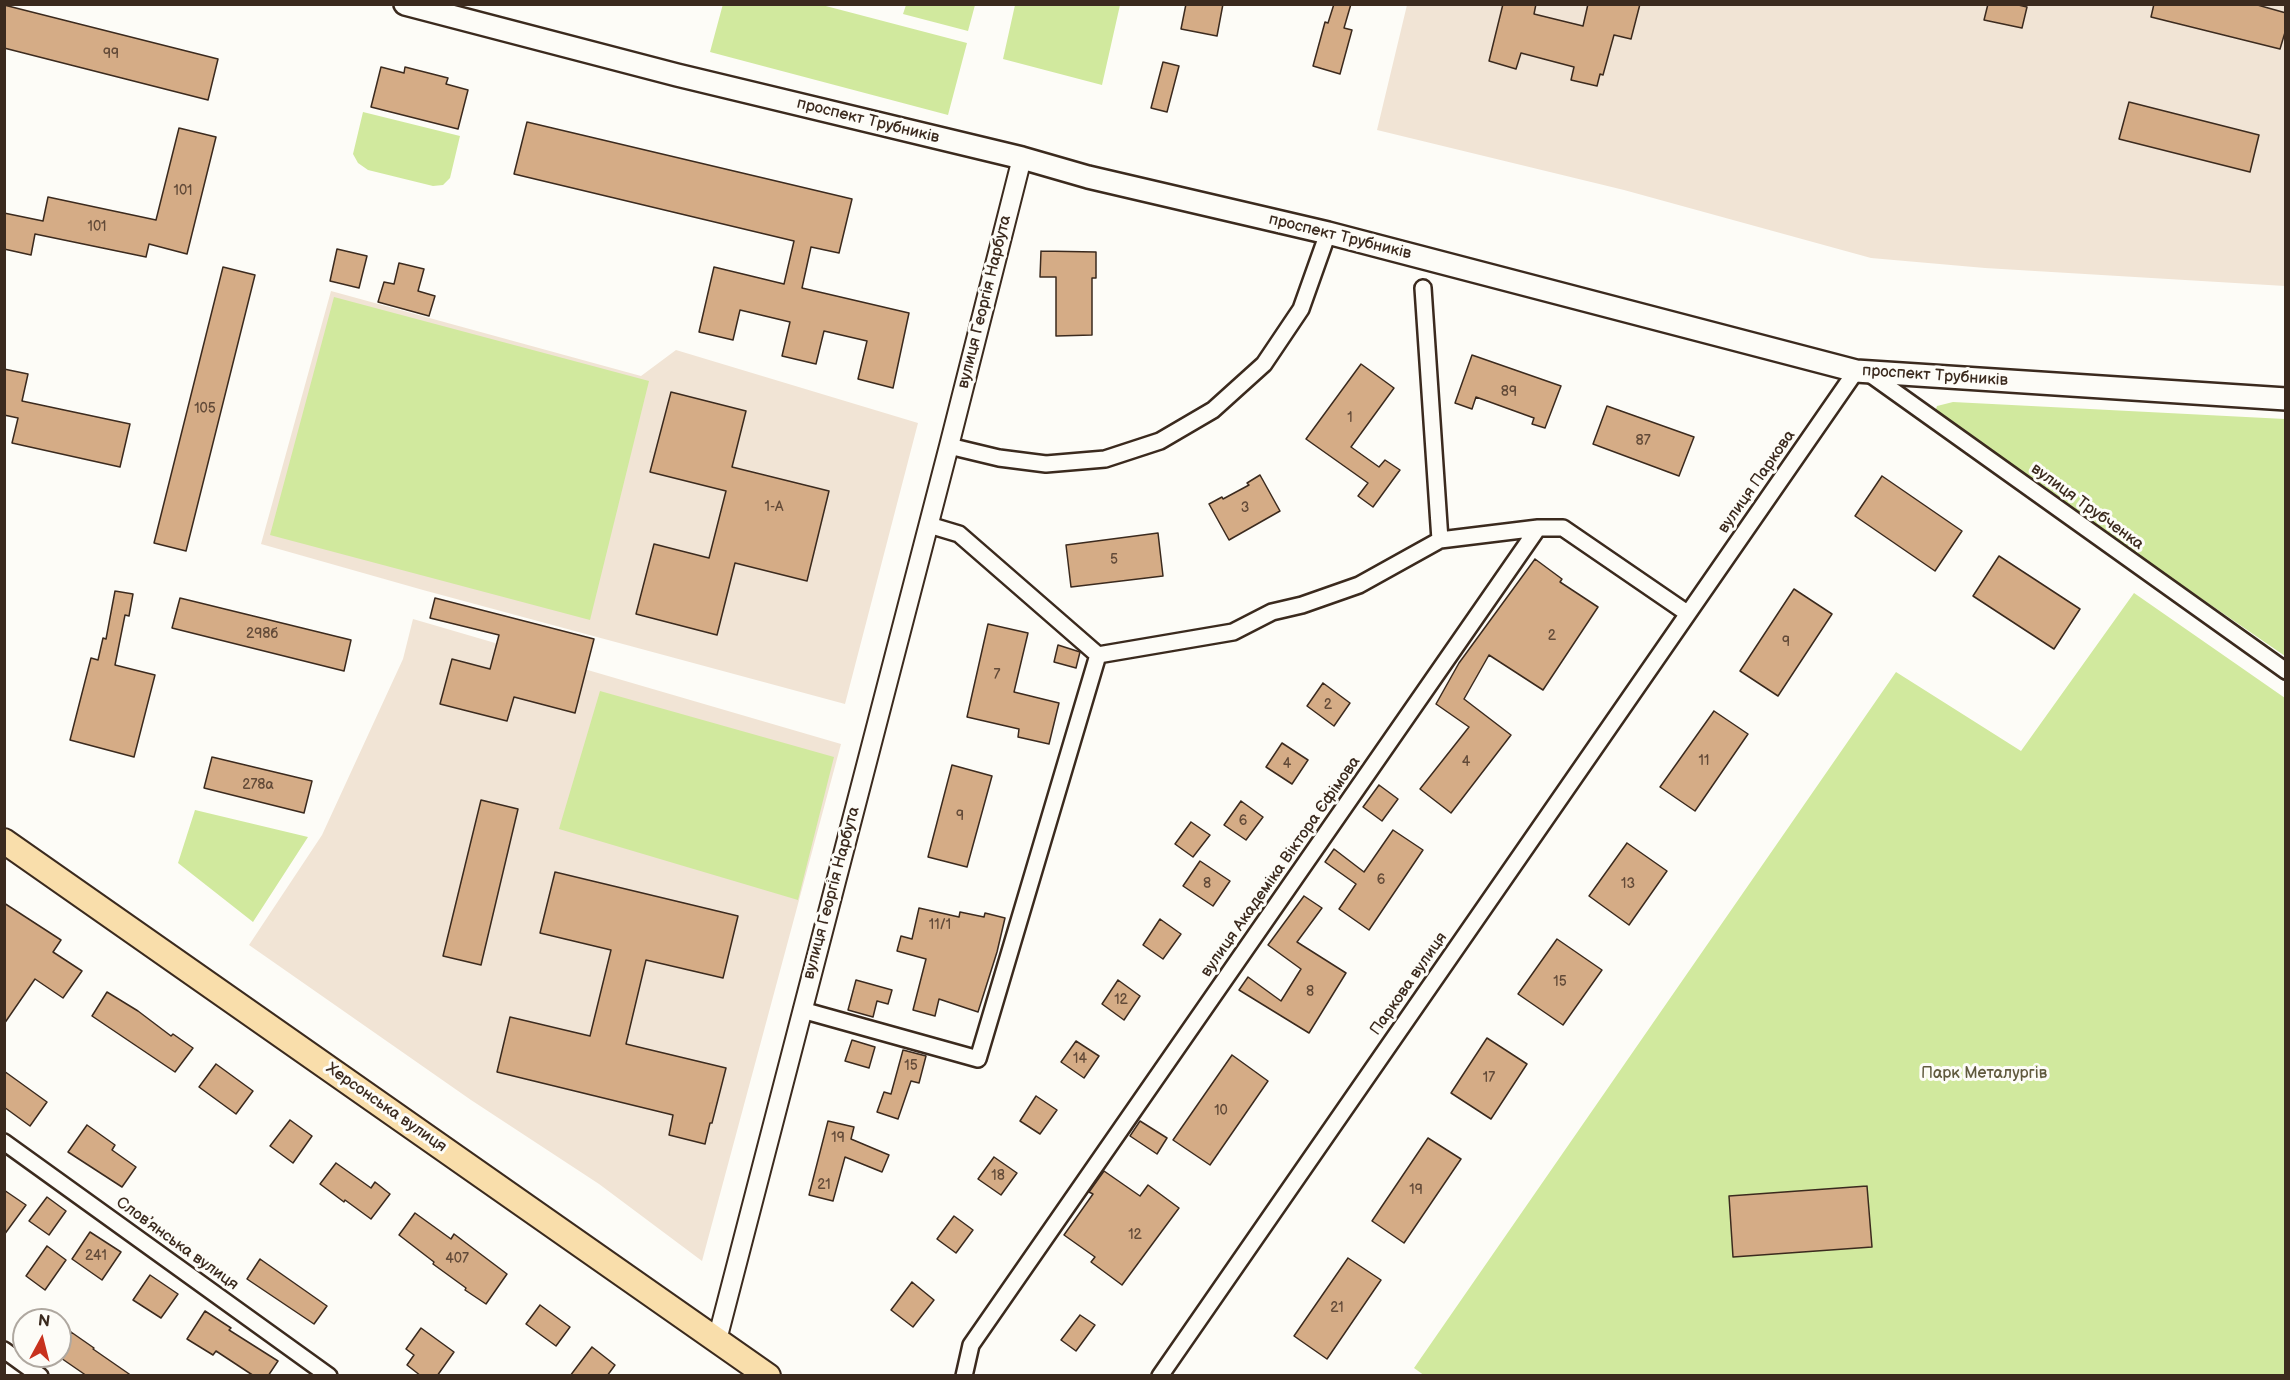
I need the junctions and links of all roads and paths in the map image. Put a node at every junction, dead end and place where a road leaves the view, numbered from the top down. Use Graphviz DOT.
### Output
graph roads {
  1 [pos="405,4"];
  2 [pos="1022,158"];
  3 [pos="1328,233"];
  4 [pos="1423,288"];
  5 [pos="1862,372"];
  6 [pos="2286,399"];
  7 [pos="950,446"];
  8 [pos="929,525"];
  9 [pos="1538,528"];
  10 [pos="1440,540"];
  11 [pos="1688,613"];
  12 [pos="1098,655"];
  13 [pos="2286,670"];
  14 [pos="4,841"];
  15 [pos="802,1010"];
  16 [pos="4,1142"];
  17 [pos="717,1340"];
  18 [pos="4,1350"];
  19 [pos="759,1373"];
  20 [pos="40,1376"];
  21 [pos="329,1376"];
  22 [pos="964,1376"];
  23 [pos="1160,1376"];
  1 -- 2 [label="main road, проспект Трубників"];
  2 -- 3 [label="main road, проспект Трубників"];
  2 -- 7 [label="street, вулиця Георгія Нарбута"];
  3 -- 5 [label="main road, проспект Трубників"];
  3 -- 7 [label="street"];
  4 -- 10 [label="street"];
  5 -- 6 [label="main road, проспект Трубників"];
  5 -- 11 [label="street, вулиця Паркова"];
  5 -- 13 [label="street, вулиця Трубченка"];
  7 -- 8 [label="street, вулиця Георгія Нарбута"];
  8 -- 12 [label="street"];
  8 -- 15 [label="street, вулиця Георгія Нарбута"];
  9 -- 10 [label="street"];
  9 -- 11 [label="street"];
  9 -- 22 [label="street, вулиця Академіка Віктора Єфімова"];
  10 -- 12 [label="street"];
  11 -- 23 [label="street, Паркова вулиця"];
  12 -- 15 [label="street"];
  14 -- 17 [label="main road, Херсонська вулиця"];
  15 -- 17 [label="street, вулиця Георгія Нарбута"];
  16 -- 21 [label="street, Словʼянська вулиця"];
  17 -- 19 [label="main road, Херсонська вулиця"];
  18 -- 20 [label="street"];
}
